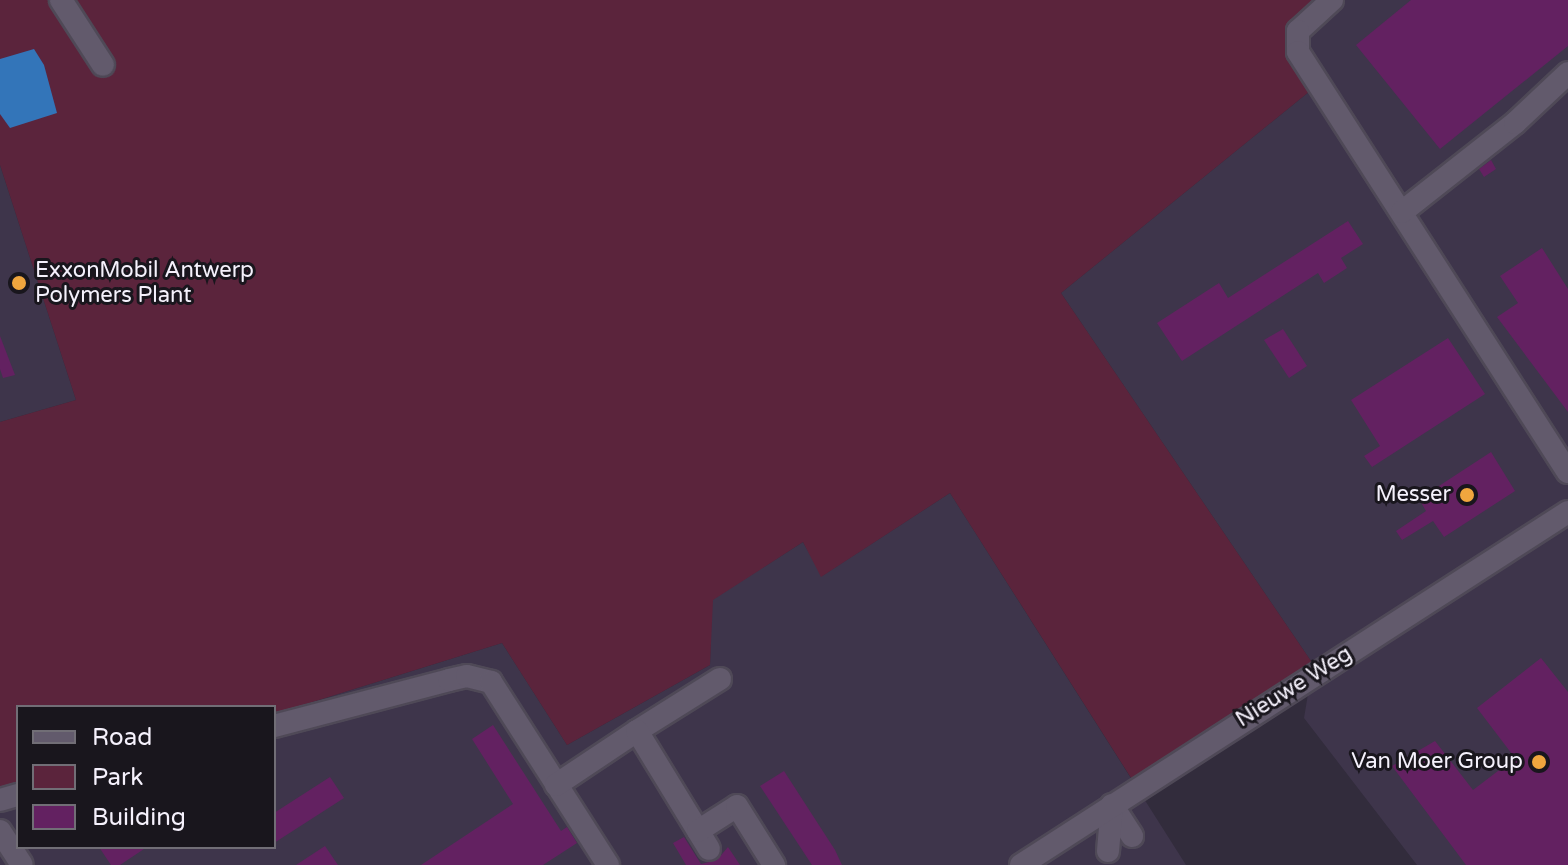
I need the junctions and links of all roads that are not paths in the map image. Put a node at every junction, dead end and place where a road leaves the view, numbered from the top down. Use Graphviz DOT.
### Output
graph roads {
  1 [pos="61,0"];
  2 [pos="1332,0"];
  3 [pos="103,65"];
  4 [pos="1568,73"];
  5 [pos="1402,212"];
  6 [pos="1568,472"];
  7 [pos="1568,512"];
  8 [pos="720,679"];
  9 [pos="276,725"];
  10 [pos="637,731"];
  11 [pos="556,785"];
  12 [pos="1112,805"];
  13 [pos="0,831"];
  14 [pos="1132,836"];
  15 [pos="1108,851"];
  16 [pos="604,864"];
  17 [pos="22,865"];
  18 [pos="774,865"];
  19 [pos="1021,865"];
  1 -- 3 [label="street"];
  2 -- 5 [label="street"];
  4 -- 5 [label="street"];
  5 -- 6 [label="street"];
  7 -- 12 [label="street, Nieuwe Weg"];
  8 -- 10 [label="street"];
  9 -- 11 [label="street"];
  10 -- 11 [label="street"];
  10 -- 18 [label="street"];
  11 -- 16 [label="street"];
  12 -- 14 [label="street"];
  12 -- 15 [label="street"];
  12 -- 19 [label="street, Nieuwe Weg"];
  13 -- 17 [label="street"];
}
